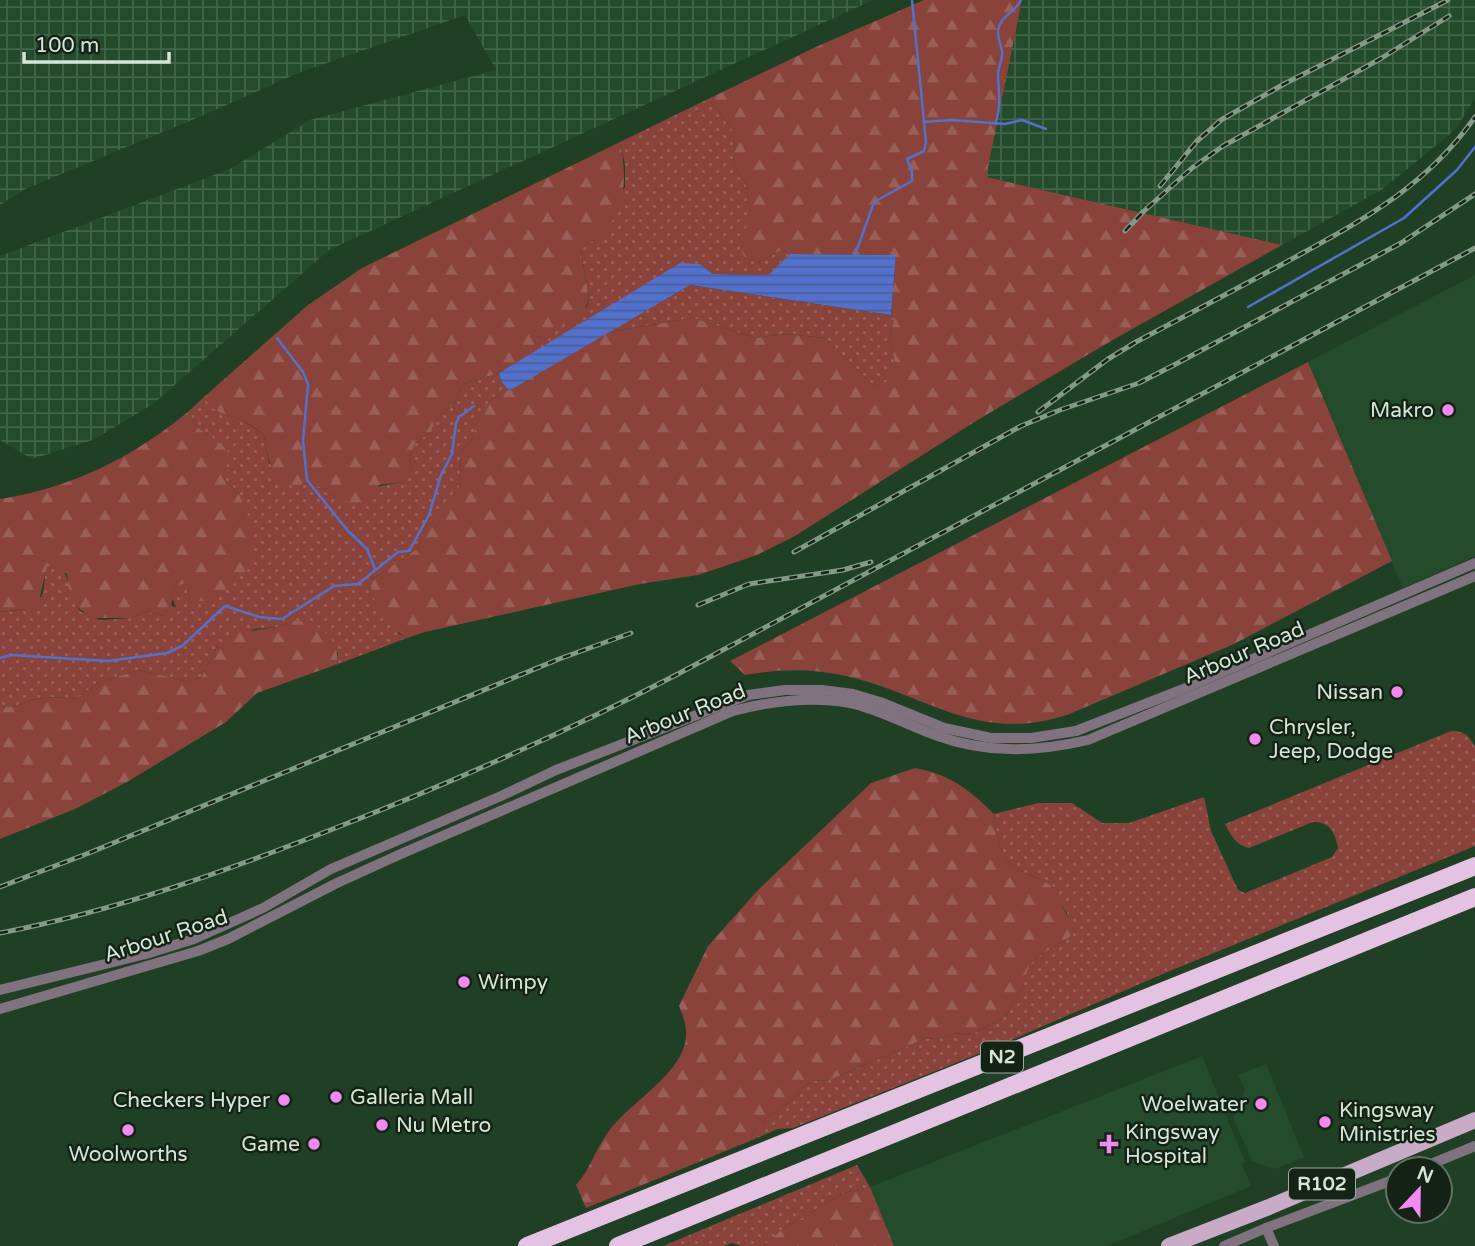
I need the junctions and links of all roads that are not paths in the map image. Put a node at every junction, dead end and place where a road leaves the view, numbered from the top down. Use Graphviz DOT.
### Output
graph roads {
  1 [pos="1475,563"];
  2 [pos="1475,576"];
  3 [pos="1475,866"];
  4 [pos="1475,897"];
  5 [pos="146,954"];
  6 [pos="149,965"];
  7 [pos="0,990"];
  8 [pos="0,1009"];
  9 [pos="1475,1120"];
  10 [pos="1475,1146"];
  11 [pos="1453,1155"];
  12 [pos="1384,1183"];
  13 [pos="613,1210"];
  14 [pos="1266,1228"];
  15 [pos="512,1246"];
  16 [pos="527,1246"];
  17 [pos="618,1246"];
  18 [pos="1169,1246"];
  19 [pos="1225,1246"];
  20 [pos="1274,1246"];
  1 -- 5 [label="street, Arbour Road"];
  2 -- 6 [label="street, Arbour Road"];
  3 -- 13 [label="highway, N2"];
  4 -- 17 [label="highway, N2"];
  5 -- 6 [label="street"];
  5 -- 7 [label="street, Arbour Road"];
  6 -- 8 [label="street, Arbour Road"];
  9 -- 18 [label="main road, R102"];
  10 -- 11 [label="street"];
  12 -- 14 [label="street"];
  13 -- 15 [label="highway"];
  13 -- 16 [label="highway, N2"];
  14 -- 19 [label="street"];
  14 -- 20 [label="street"];
}
